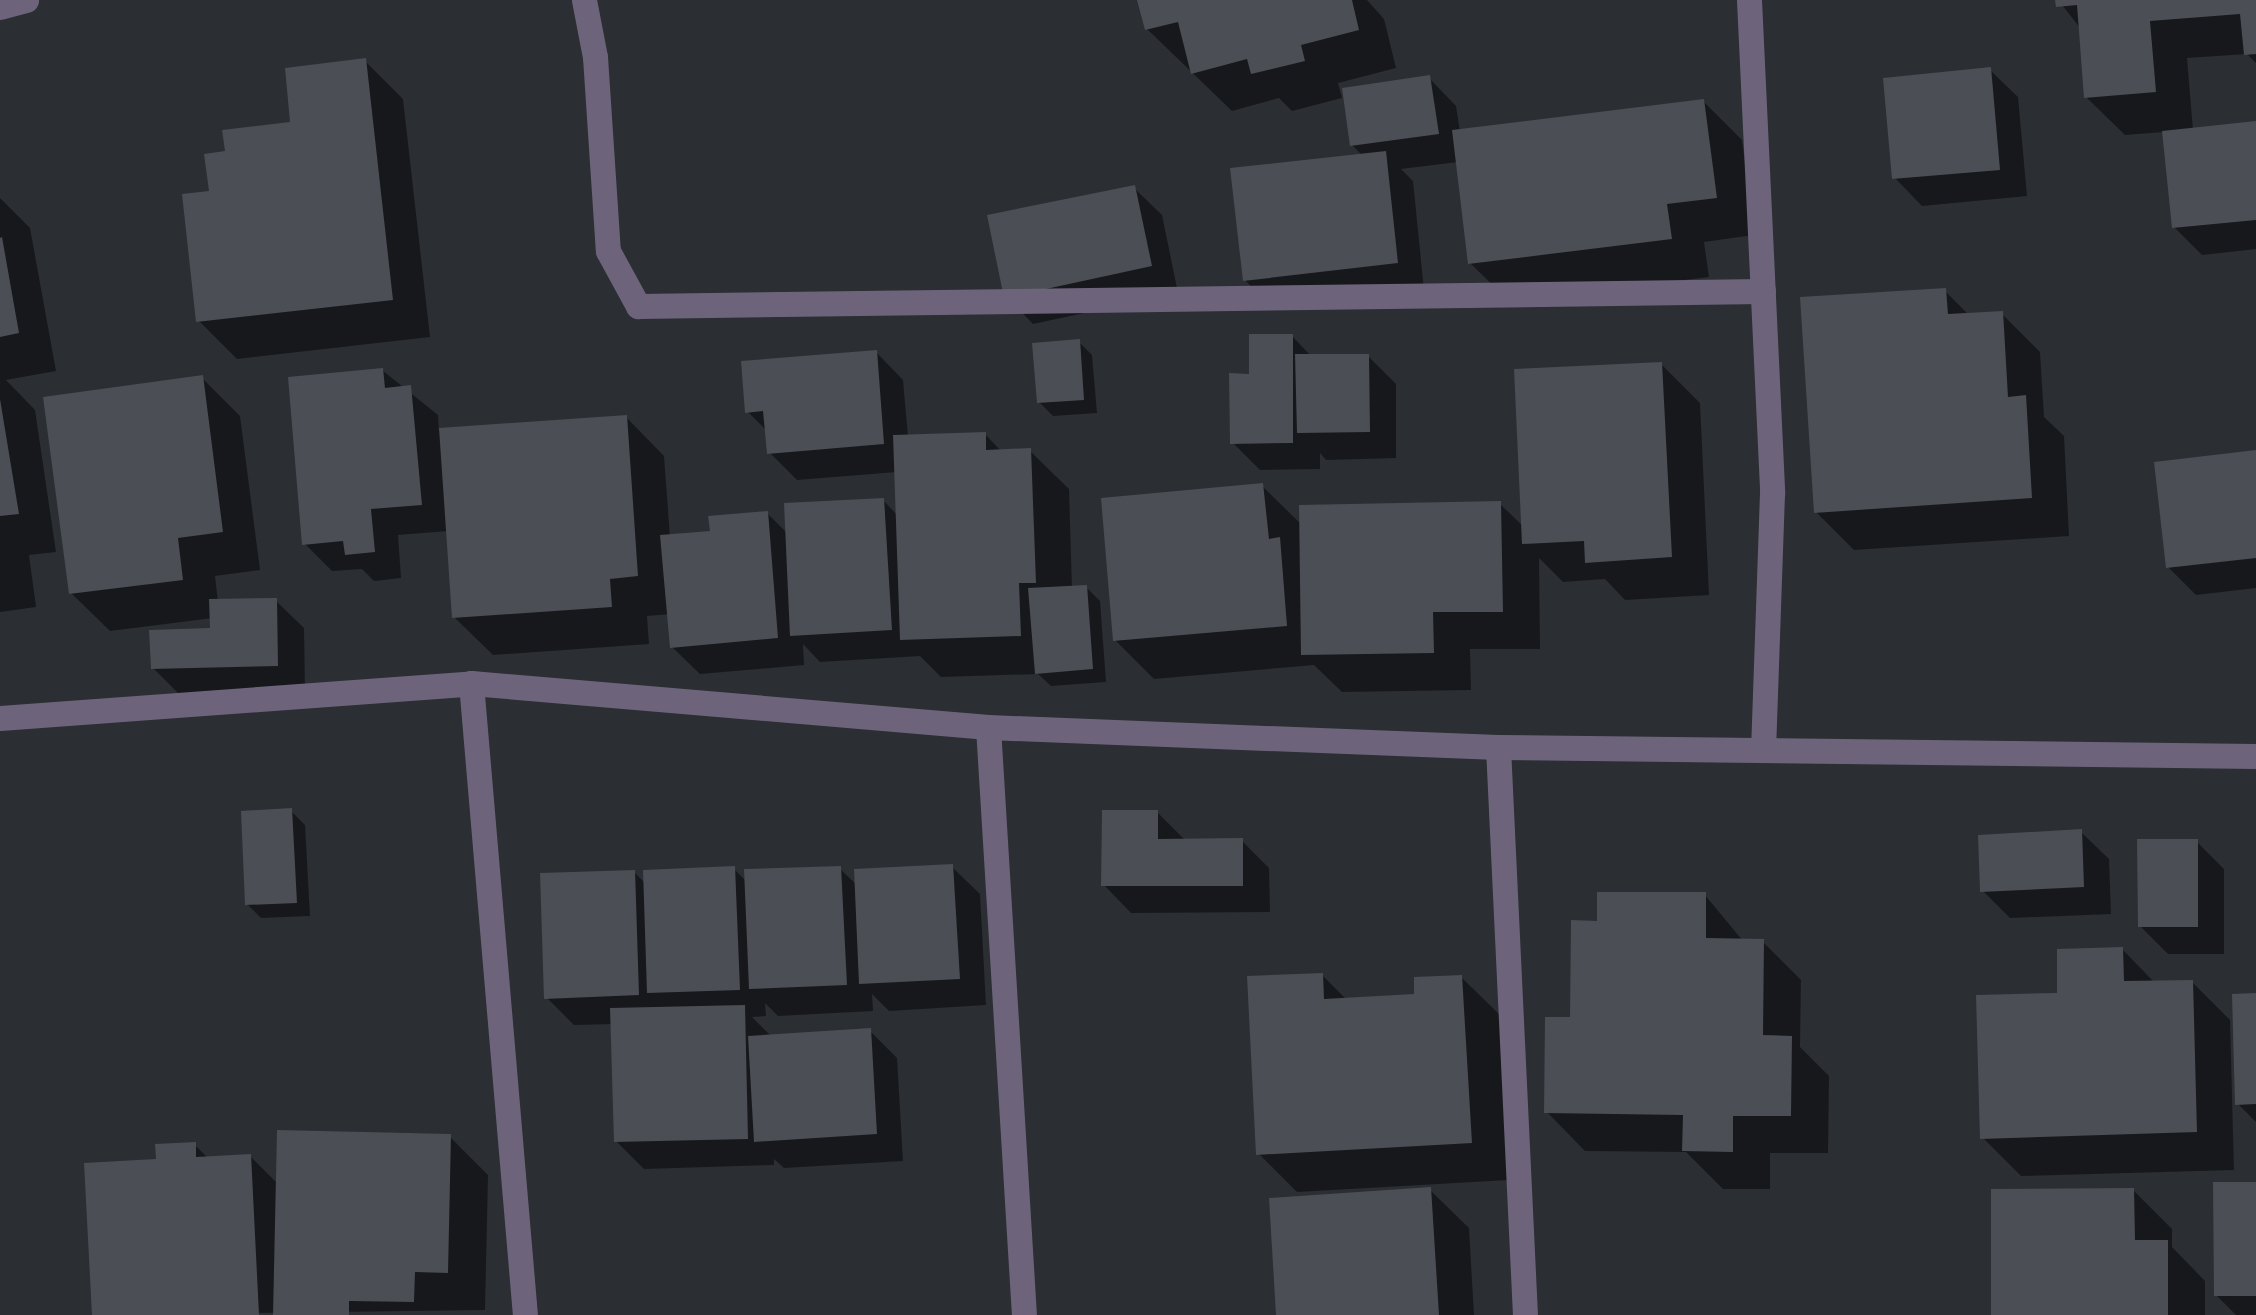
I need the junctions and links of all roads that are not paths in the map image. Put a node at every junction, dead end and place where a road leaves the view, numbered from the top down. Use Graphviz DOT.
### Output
graph roads {
  1 [pos="26,0"];
  2 [pos="584,0"];
  3 [pos="1749,0"];
  4 [pos="0,7"];
  5 [pos="1763,292"];
  6 [pos="471,683"];
  7 [pos="0,718"];
  8 [pos="988,727"];
  9 [pos="1498,747"];
  10 [pos="1763,747"];
  11 [pos="2256,756"];
  12 [pos="525,1315"];
  13 [pos="1024,1315"];
  14 [pos="1525,1315"];
  1 -- 4 [label="street"];
  2 -- 5 [label="street"];
  3 -- 5 [label="street"];
  5 -- 10 [label="street"];
  6 -- 7 [label="street"];
  6 -- 8 [label="street"];
  6 -- 12 [label="street"];
  8 -- 9 [label="street"];
  8 -- 13 [label="street"];
  9 -- 10 [label="street"];
  9 -- 14 [label="street"];
  10 -- 11 [label="street"];
}
